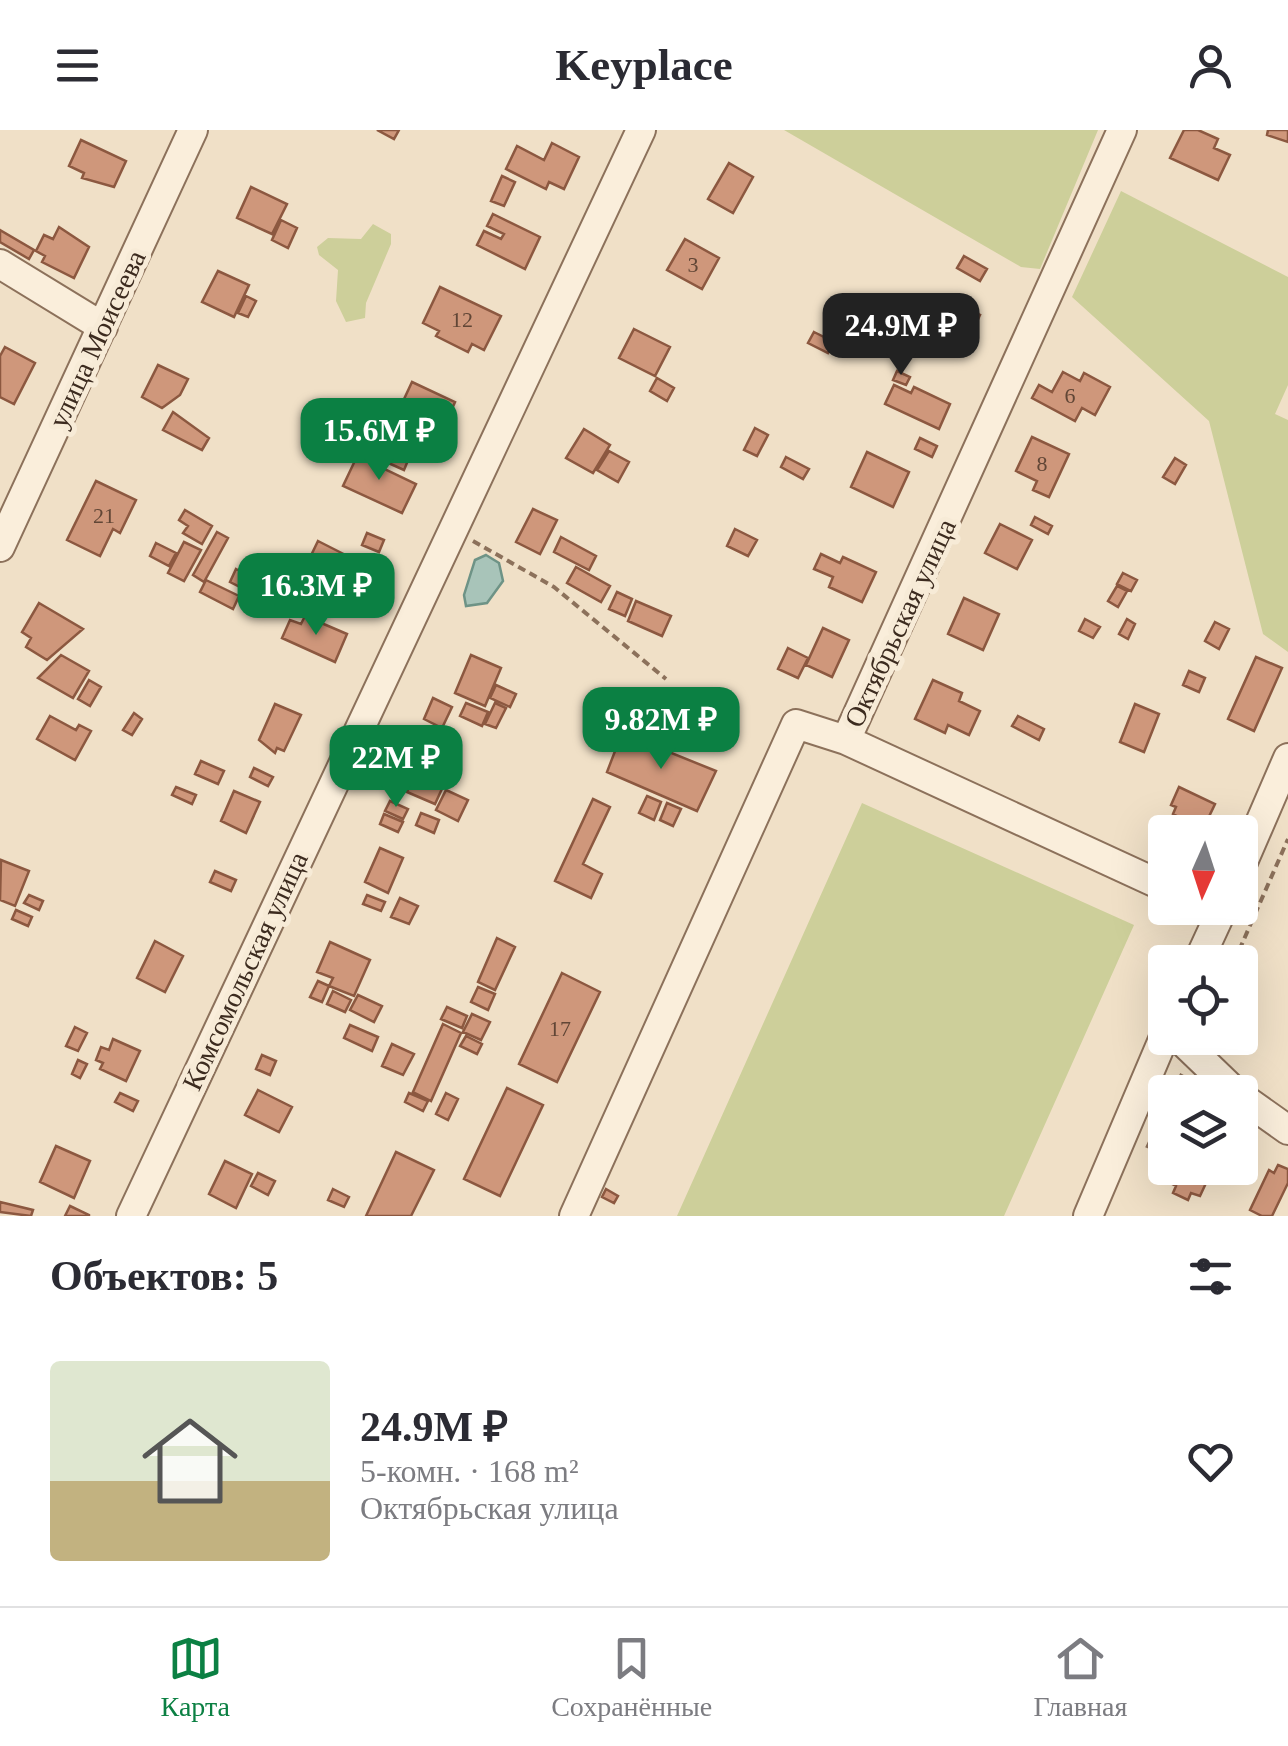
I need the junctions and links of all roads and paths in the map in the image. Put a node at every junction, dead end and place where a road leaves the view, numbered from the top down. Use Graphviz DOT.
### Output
graph roads {
  1 [pos="193,130"];
  2 [pos="641,130"];
  3 [pos="1122,130"];
  4 [pos="0,264"];
  5 [pos="103,327"];
  6 [pos="451,531"];
  7 [pos="0,548"];
  8 [pos="666,679"];
  9 [pos="846,740"];
  10 [pos="1288,758"];
  11 [pos="1258,827"];
  12 [pos="1288,839"];
  13 [pos="1148,879"];
  14 [pos="1241,945"];
  15 [pos="1156,1055"];
  16 [pos="1197,1055"];
  17 [pos="1217,1075"];
  18 [pos="1258,1109"];
  19 [pos="1288,1130"];
  20 [pos="131,1216"];
  21 [pos="574,1216"];
  22 [pos="1088,1216"];
  1 -- 5 [label="street, улица Моисеева"];
  2 -- 6 [label="street, Комсомольская улица"];
  3 -- 9 [label="street, Октябрьская улица"];
  4 -- 5 [label="street"];
  5 -- 7 [label="street, улица Моисеева"];
  6 -- 8 [label="path"];
  6 -- 20 [label="street, Комсомольская улица"];
  9 -- 13 [label="street"];
  9 -- 21 [label="street, Октябрьская улица"];
  10 -- 11 [label="street"];
  12 -- 14 [label="path"];
  15 -- 22 [label="street"];
  16 -- 17 [label="street"];
  18 -- 19 [label="street"];
}
